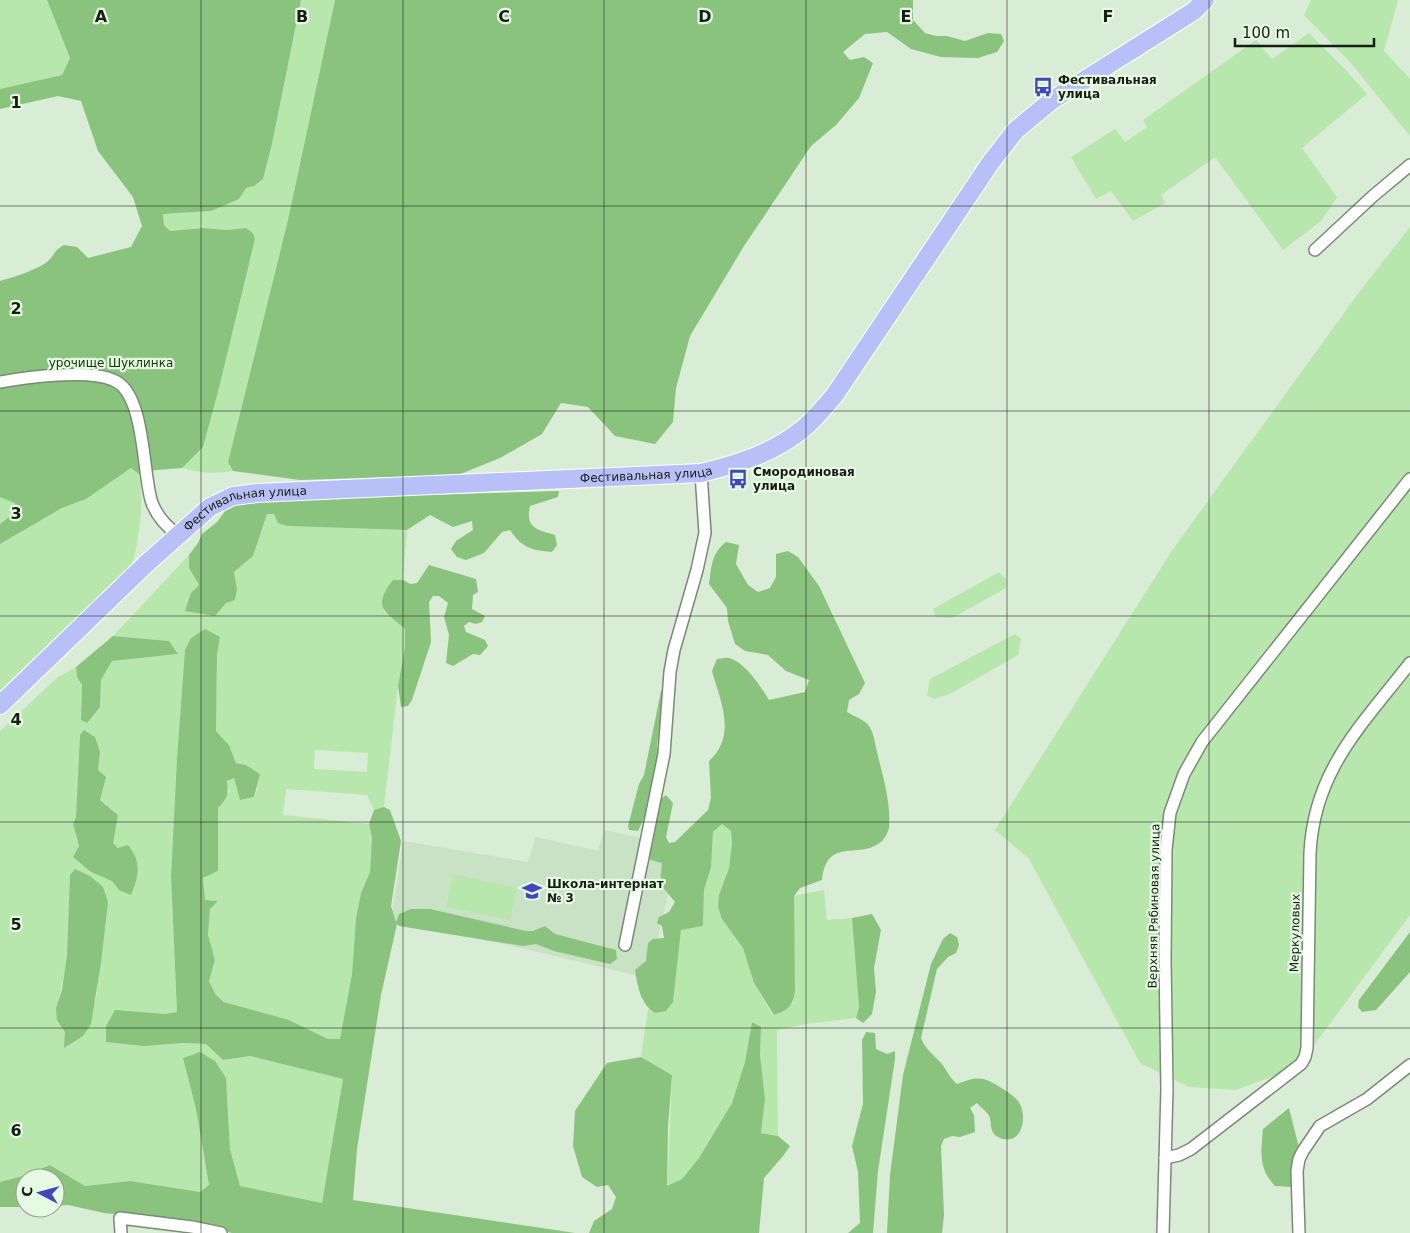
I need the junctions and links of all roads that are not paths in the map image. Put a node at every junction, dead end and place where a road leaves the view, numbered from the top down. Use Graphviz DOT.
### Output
graph roads {
  1 [pos="1205,0"];
  2 [pos="1410,165"];
  3 [pos="1315,250"];
  4 [pos="0,382"];
  5 [pos="701,473"];
  6 [pos="1410,479"];
  7 [pos="178,535"];
  8 [pos="1410,663"];
  9 [pos="0,705"];
  10 [pos="625,945"];
  11 [pos="1410,1065"];
  12 [pos="1165,1158"];
  13 [pos="121,1233"];
  14 [pos="221,1233"];
  15 [pos="1163,1233"];
  16 [pos="1299,1233"];
  1 -- 5 [label="main road, Фестивальная улица"];
  2 -- 3 [label="street"];
  4 -- 7 [label="street"];
  5 -- 7 [label="main road, Фестивальная улица"];
  5 -- 10 [label="street"];
  6 -- 12 [label="street, Верхняя Рябиновая улица"];
  7 -- 9 [label="main road, Фестивальная улица"];
  8 -- 12 [label="street, Меркуловых"];
  11 -- 16 [label="street"];
  12 -- 15 [label="street, Верхняя Рябиновая улица"];
  13 -- 14 [label="street"];
}
